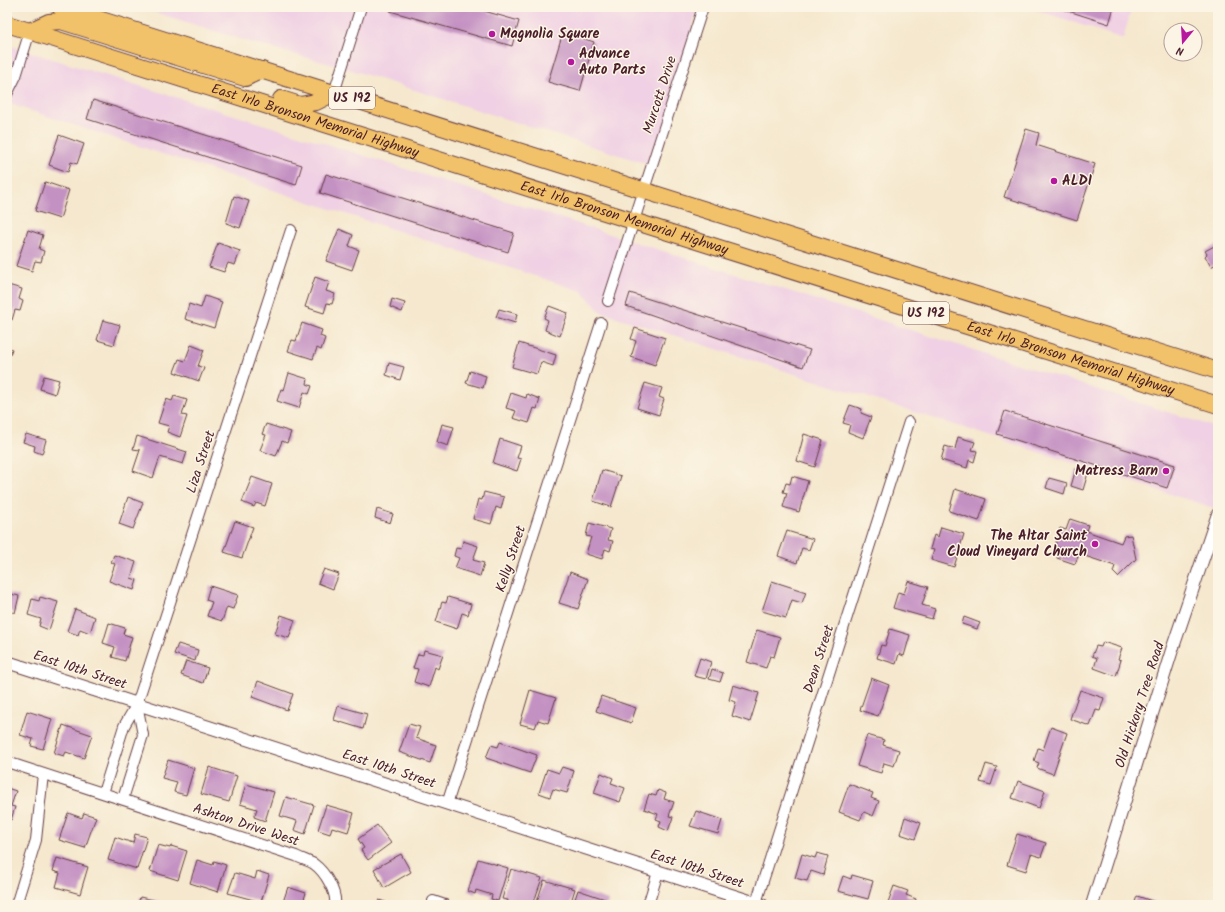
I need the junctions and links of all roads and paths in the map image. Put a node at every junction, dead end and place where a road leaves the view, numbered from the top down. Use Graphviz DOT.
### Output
graph roads {
  1 [pos="60,7"];
  2 [pos="361,7"];
  3 [pos="703,7"];
  4 [pos="7,24"];
  5 [pos="30,31"];
  6 [pos="83,48"];
  7 [pos="262,70"];
  8 [pos="334,92"];
  9 [pos="7,94"];
  10 [pos="644,191"];
  11 [pos="634,221"];
  12 [pos="291,230"];
  13 [pos="608,302"];
  14 [pos="601,323"];
  15 [pos="1218,371"];
  16 [pos="1218,405"];
  17 [pos="909,422"];
  18 [pos="1218,514"];
  19 [pos="7,662"];
  20 [pos="137,704"];
  21 [pos="7,762"];
  22 [pos="43,774"];
  23 [pos="103,793"];
  24 [pos="123,799"];
  25 [pos="447,804"];
  26 [pos="658,872"];
  27 [pos="433,901"];
  28 [pos="759,904"];
  29 [pos="16,905"];
  30 [pos="335,905"];
  31 [pos="445,905"];
  32 [pos="648,905"];
  33 [pos="1092,905"];
  1 -- 7 [label="highway, US 192"];
  2 -- 8 [label="street"];
  3 -- 10 [label="street, Murcott Drive"];
  4 -- 5 [label="highway, US 192"];
  5 -- 6 [label="highway, East Irlo Bronson Memorial Highway / US 192"];
  5 -- 7 [label="highway"];
  5 -- 9 [label="street"];
  6 -- 8 [label="highway"];
  6 -- 11 [label="highway, East Irlo Bronson Memorial Highway / US 192"];
  7 -- 8 [label="highway, US 192"];
  8 -- 10 [label="highway, US 192"];
  10 -- 11 [label="street"];
  10 -- 15 [label="highway, US 192"];
  11 -- 13 [label="street"];
  11 -- 16 [label="highway, East Irlo Bronson Memorial Highway / US 192"];
  12 -- 20 [label="street, Liza Street"];
  14 -- 25 [label="street, Kelly Street"];
  17 -- 28 [label="street, Dean Street"];
  18 -- 33 [label="street, Old Hickory Tree Road"];
  19 -- 20 [label="street, East 10th Street"];
  20 -- 23 [label="street, Liza Street"];
  20 -- 24 [label="street"];
  20 -- 25 [label="street, East 10th Street"];
  21 -- 22 [label="street, Ashton Drive West"];
  22 -- 23 [label="street, Ashton Drive West"];
  22 -- 29 [label="street"];
  23 -- 24 [label="street, Ashton Drive West"];
  24 -- 30 [label="street, Ashton Drive West"];
  25 -- 26 [label="street, East 10th Street"];
  26 -- 28 [label="street, East 10th Street"];
  26 -- 32 [label="street"];
  27 -- 31 [label="street"];
}
